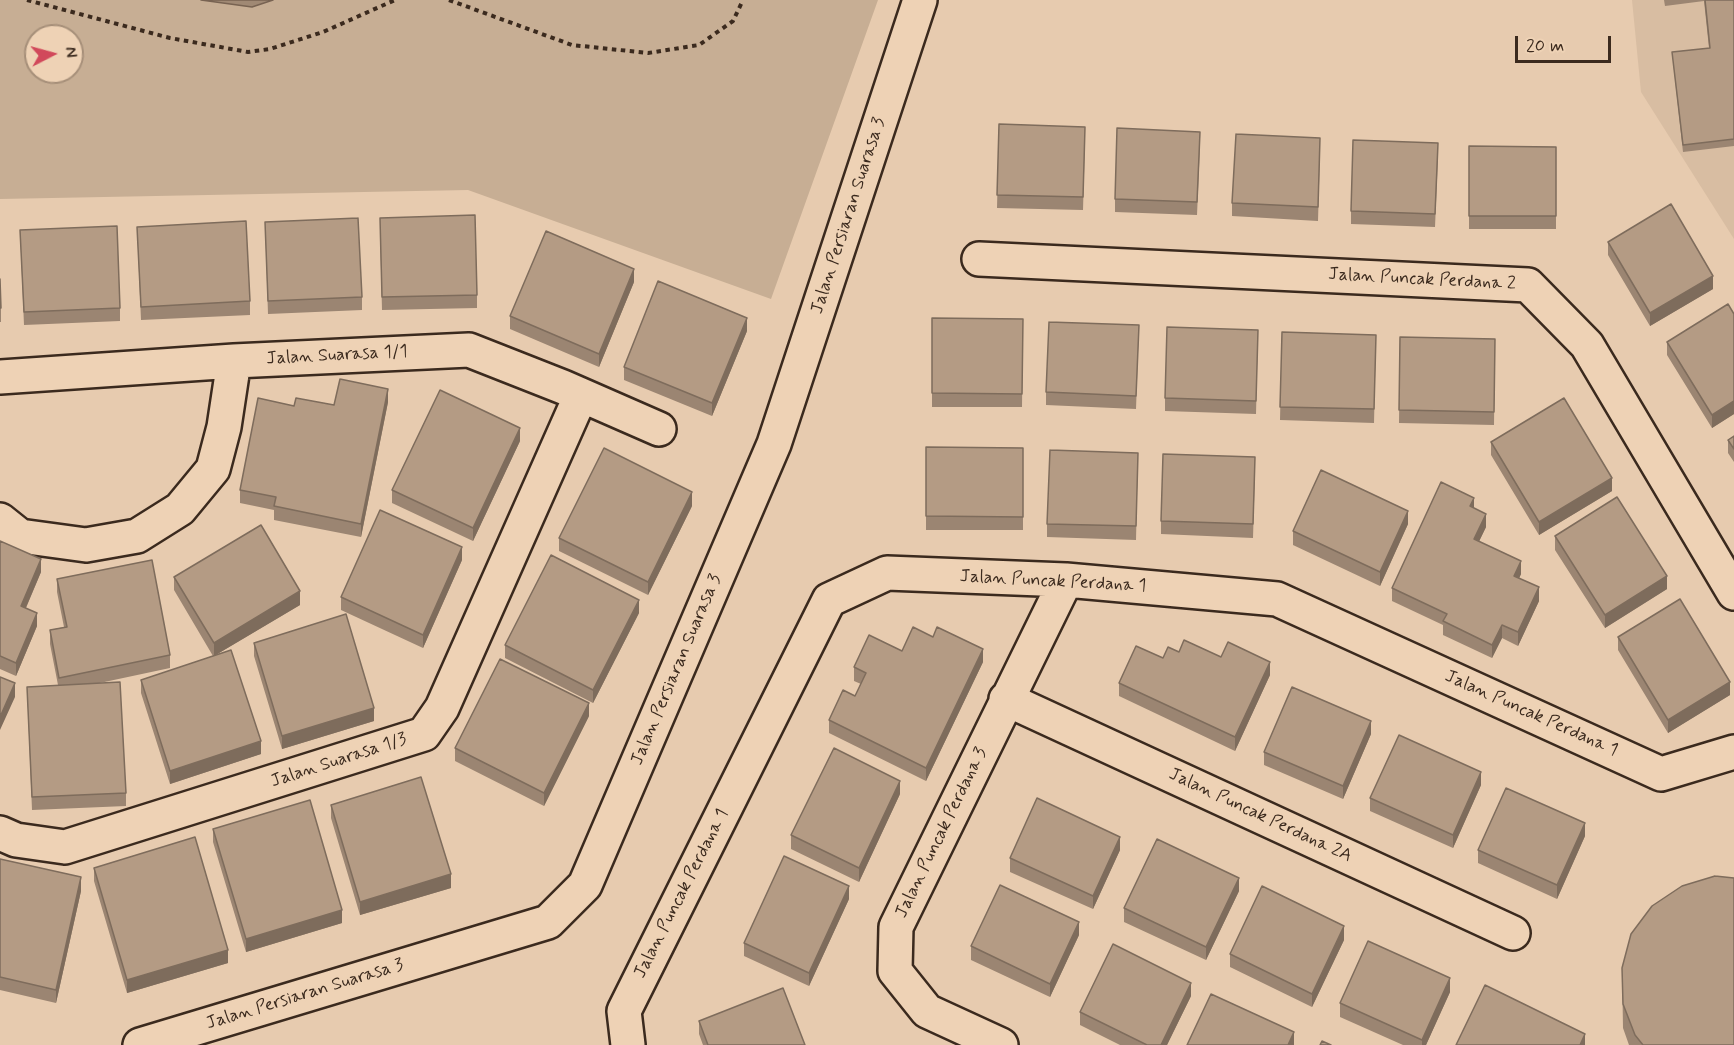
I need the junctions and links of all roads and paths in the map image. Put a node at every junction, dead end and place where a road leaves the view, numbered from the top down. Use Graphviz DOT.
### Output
graph roads {
  1 [pos="27,0"];
  2 [pos="395,0"];
  3 [pos="449,0"];
  4 [pos="743,0"];
  5 [pos="920,0"];
  6 [pos="979,259"];
  7 [pos="234,361"];
  8 [pos="0,377"];
  9 [pos="581,395"];
  10 [pos="659,429"];
  11 [pos="0,520"];
  12 [pos="1066,580"];
  13 [pos="1734,593"];
  14 [pos="1006,699"];
  15 [pos="1734,752"];
  16 [pos="0,833"];
  17 [pos="1513,933"];
  18 [pos="140,1045"];
  19 [pos="628,1045"];
  20 [pos="1001,1045"];
  1 -- 2 [label="path"];
  3 -- 4 [label="path"];
  5 -- 18 [label="street, Jalan Persiaran Suarasa 3"];
  6 -- 13 [label="street, Jalan Puncak Perdana 2"];
  7 -- 8 [label="street, Jalan Suarasa 1/1"];
  7 -- 9 [label="street, Jalan Suarasa 1/1"];
  7 -- 11 [label="street"];
  9 -- 10 [label="street, Jalan Suarasa 1/1"];
  9 -- 16 [label="street, Jalan Suarasa 1/3"];
  12 -- 14 [label="street, Jalan Puncak Perdana 3"];
  12 -- 15 [label="street, Jalan Puncak Perdana 1"];
  12 -- 19 [label="street, Jalan Puncak Perdana 1"];
  14 -- 17 [label="street, Jalan Puncak Perdana 2A"];
  14 -- 20 [label="street, Jalan Puncak Perdana 3"];
}
